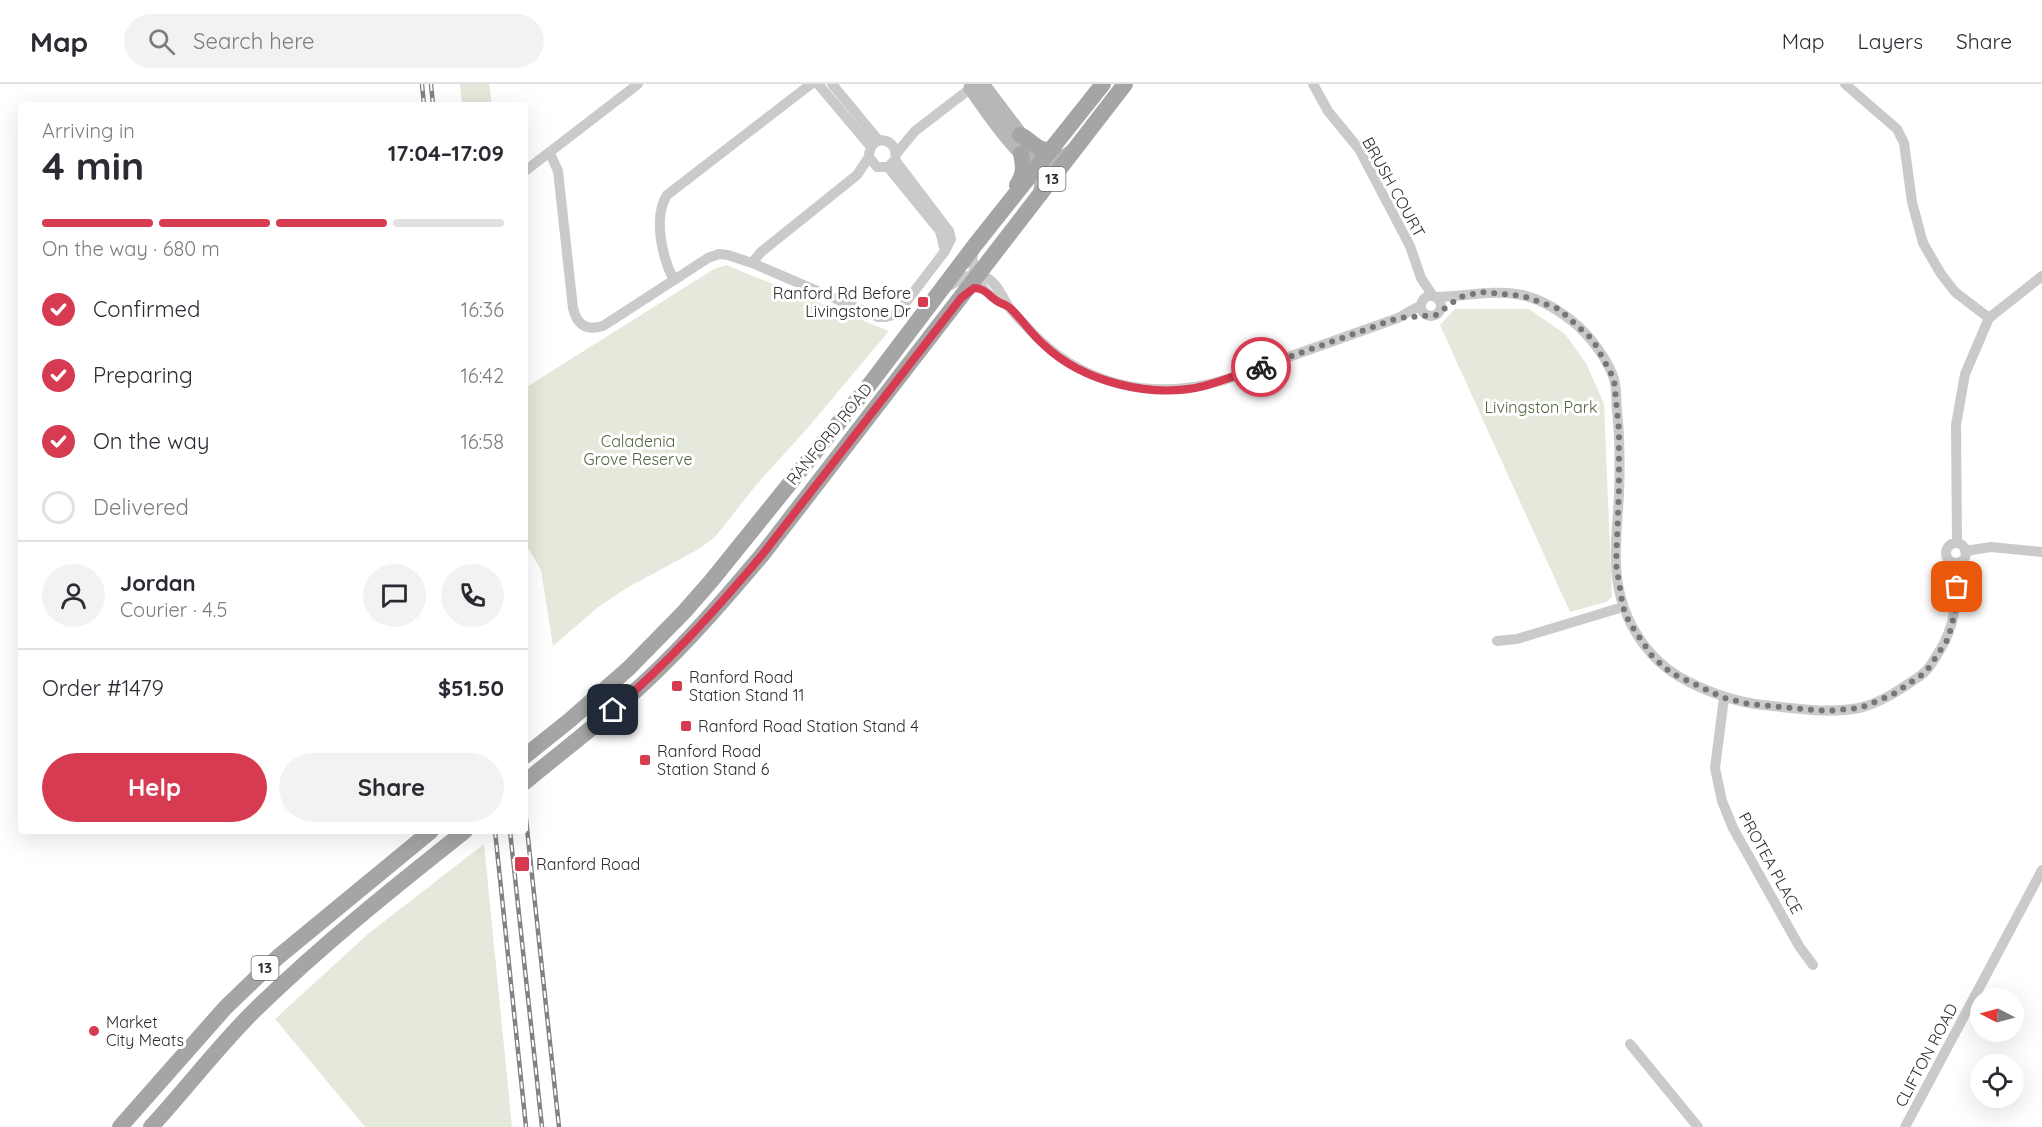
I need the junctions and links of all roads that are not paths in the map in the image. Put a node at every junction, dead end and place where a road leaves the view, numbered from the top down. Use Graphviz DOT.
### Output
graph roads {
  1 [pos="638,84"];
  2 [pos="811,84"];
  3 [pos="818,84"];
  4 [pos="832,84"];
  5 [pos="1103,84"];
  6 [pos="1125,84"];
  7 [pos="1313,84"];
  8 [pos="1845,84"];
  9 [pos="976,85"];
  10 [pos="915,132"];
  11 [pos="1020,135"];
  12 [pos="877,147"];
  13 [pos="1054,147"];
  14 [pos="1075,149"];
  15 [pos="550,153"];
  16 [pos="1021,154"];
  17 [pos="889,162"];
  18 [pos="1040,165"];
  19 [pos="528,169"];
  20 [pos="857,175"];
  21 [pos="1041,194"];
  22 [pos="999,214"];
  23 [pos="975,245"];
  24 [pos="769,247"];
  25 [pos="752,262"];
  26 [pos="765,268"];
  27 [pos="2042,276"];
  28 [pos="978,279"];
  29 [pos="674,280"];
  30 [pos="937,294"];
  31 [pos="1460,297"];
  32 [pos="1428,299"];
  33 [pos="1439,311"];
  34 [pos="1427,315"];
  35 [pos="1398,318"];
  36 [pos="1989,318"];
  37 [pos="1957,543"];
  38 [pos="1965,551"];
  39 [pos="2042,552"];
  40 [pos="1955,563"];
  41 [pos="1623,607"];
  42 [pos="1497,641"];
  43 [pos="1724,698"];
  44 [pos="528,754"];
  45 [pos="528,780"];
  46 [pos="427,834"];
  47 [pos="461,834"];
  48 [pos="2042,870"];
  49 [pos="1813,966"];
  50 [pos="1630,1044"];
  51 [pos="120,1127"];
  52 [pos="151,1127"];
  53 [pos="1698,1127"];
  54 [pos="1905,1127"];
  1 -- 15 [label="street"];
  2 -- 29 [label="street"];
  3 -- 12 [label="street"];
  4 -- 12 [label="street"];
  5 -- 13 [label="main road, RANFORD ROAD / 13"];
  6 -- 14 [label="main road, RANFORD ROAD / 13"];
  7 -- 32 [label="street, BRUSH COURT"];
  8 -- 36 [label="street"];
  9 -- 10 [label="street"];
  9 -- 11 [label="street"];
  9 -- 16 [label="street"];
  10 -- 12 [label="street"];
  10 -- 17 [label="street"];
  11 -- 13 [label="main road"];
  11 -- 18 [label="street"];
  12 -- 17 [label="street"];
  12 -- 17 [label="street"];
  12 -- 20 [label="street"];
  13 -- 18 [label="main road, RANFORD ROAD / 13"];
  14 -- 18 [label="street"];
  14 -- 21 [label="main road, RANFORD ROAD / 13"];
  15 -- 19 [label="street"];
  15 -- 29 [label="street"];
  16 -- 18 [label="street"];
  16 -- 22 [label="main road"];
  17 -- 20 [label="street"];
  17 -- 26 [label="street"];
  18 -- 21 [label="street"];
  18 -- 22 [label="main road, RANFORD ROAD / 13"];
  20 -- 24 [label="street"];
  21 -- 28 [label="main road, RANFORD ROAD / 13"];
  22 -- 23 [label="main road, RANFORD ROAD / 13"];
  23 -- 28 [label="street"];
  23 -- 30 [label="main road, RANFORD ROAD / 13"];
  24 -- 25 [label="street"];
  24 -- 26 [label="street"];
  25 -- 26 [label="street"];
  25 -- 29 [label="street"];
  27 -- 36 [label="street"];
  28 -- 30 [label="street"];
  28 -- 35 [label="street"];
  28 -- 45 [label="main road, RANFORD ROAD / 13"];
  30 -- 44 [label="main road, RANFORD ROAD / 13"];
  31 -- 32 [label="street"];
  31 -- 33 [label="street"];
  31 -- 41 [label="street"];
  32 -- 33 [label="street"];
  32 -- 34 [label="street, BRUSH COURT"];
  32 -- 35 [label="street"];
  33 -- 34 [label="street"];
  34 -- 35 [label="street"];
  36 -- 37 [label="street"];
  37 -- 38 [label="street"];
  37 -- 40 [label="street"];
  38 -- 39 [label="street"];
  38 -- 40 [label="street"];
  40 -- 43 [label="street"];
  41 -- 42 [label="street"];
  41 -- 43 [label="street"];
  43 -- 49 [label="street, PROTEA PLACE"];
  46 -- 51 [label="main road, 13"];
  47 -- 52 [label="main road, 13"];
  48 -- 54 [label="street, CLIFTON ROAD"];
  50 -- 53 [label="street"];
}
